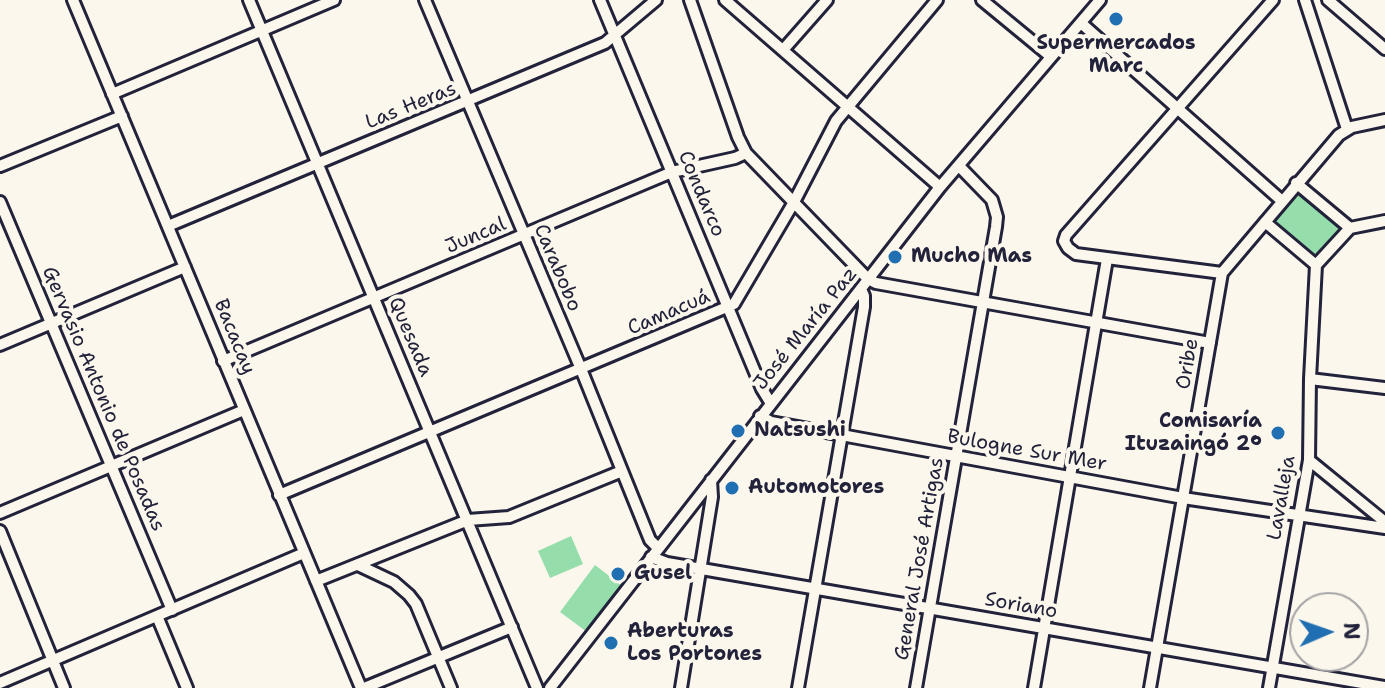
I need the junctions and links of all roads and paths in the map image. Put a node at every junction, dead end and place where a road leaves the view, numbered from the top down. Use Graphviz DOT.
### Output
graph roads {
  1 [pos="73,0"];
  2 [pos="249,0"];
  3 [pos="334,0"];
  4 [pos="425,0"];
  5 [pos="600,0"];
  6 [pos="656,0"];
  7 [pos="690,0"];
  8 [pos="725,0"];
  9 [pos="827,0"];
  10 [pos="937,0"];
  11 [pos="982,0"];
  12 [pos="1100,0"];
  13 [pos="1273,0"];
  14 [pos="1305,0"];
  15 [pos="1328,0"];
  16 [pos="1081,23"];
  17 [pos="261,30"];
  18 [pos="615,37"];
  19 [pos="1382,43"];
  20 [pos="783,50"];
  21 [pos="1050,56"];
  22 [pos="112,94"];
  23 [pos="468,102"];
  24 [pos="848,105"];
  25 [pos="1177,108"];
  26 [pos="122,116"];
  27 [pos="1385,120"];
  28 [pos="1347,129"];
  29 [pos="746,153"];
  30 [pos="318,162"];
  31 [pos="0,166"];
  32 [pos="959,166"];
  33 [pos="672,172"];
  34 [pos="1296,183"];
  35 [pos="940,187"];
  36 [pos="1282,201"];
  37 [pos="0,202"];
  38 [pos="794,202"];
  39 [pos="1385,221"];
  40 [pos="1265,222"];
  41 [pos="168,226"];
  42 [pos="1350,228"];
  43 [pos="524,235"];
  44 [pos="1107,259"];
  45 [pos="1316,265"];
  46 [pos="185,267"];
  47 [pos="1222,273"];
  48 [pos="868,279"];
  49 [pos="861,289"];
  50 [pos="375,298"];
  51 [pos="983,302"];
  52 [pos="729,308"];
  53 [pos="51,323"];
  54 [pos="1096,323"];
  55 [pos="1210,343"];
  56 [pos="0,345"];
  57 [pos="223,361"];
  58 [pos="581,369"];
  59 [pos="1310,379"];
  60 [pos="1384,384"];
  61 [pos="770,402"];
  62 [pos="244,410"];
  63 [pos="760,416"];
  64 [pos="431,432"];
  65 [pos="841,435"];
  66 [pos="956,456"];
  67 [pos="1309,460"];
  68 [pos="112,466"];
  69 [pos="622,471"];
  70 [pos="1070,477"];
  71 [pos="711,480"];
  72 [pos="279,495"];
  73 [pos="1183,498"];
  74 [pos="0,513"];
  75 [pos="1297,516"];
  76 [pos="468,520"];
  77 [pos="1385,525"];
  78 [pos="0,531"];
  79 [pos="304,553"];
  80 [pos="655,553"];
  81 [pos="358,565"];
  82 [pos="701,568"];
  83 [pos="316,581"];
  84 [pos="816,588"];
  85 [pos="930,608"];
  86 [pos="172,610"];
  87 [pos="157,616"];
  88 [pos="512,627"];
  89 [pos="1044,628"];
  90 [pos="1157,647"];
  91 [pos="438,656"];
  92 [pos="54,660"];
  93 [pos="1273,668"];
  94 [pos="0,683"];
  95 [pos="1385,687"];
  96 [pos="64,688"];
  97 [pos="187,688"];
  98 [pos="362,688"];
  99 [pos="451,688"];
  100 [pos="537,688"];
  101 [pos="550,688"];
  102 [pos="681,688"];
  103 [pos="798,688"];
  104 [pos="916,688"];
  105 [pos="1034,688"];
  106 [pos="1150,688"];
  107 [pos="1269,688"];
  1 -- 22 [label="street, Bacacay"];
  2 -- 17 [label="street, Quesada"];
  3 -- 17 [label="street"];
  4 -- 23 [label="street, Carabobo"];
  5 -- 18 [label="street, Condarco"];
  6 -- 18 [label="street, Las Heras"];
  7 -- 29 [label="street"];
  8 -- 20 [label="street"];
  9 -- 20 [label="street"];
  10 -- 24 [label="street, Camacuá"];
  11 -- 21 [label="street"];
  12 -- 16 [label="street, José María Paz"];
  13 -- 25 [label="street"];
  14 -- 28 [label="street"];
  15 -- 19 [label="street"];
  16 -- 21 [label="street, José María Paz"];
  16 -- 25 [label="street"];
  17 -- 22 [label="street"];
  17 -- 30 [label="street, Quesada"];
  18 -- 23 [label="street, Las Heras"];
  18 -- 33 [label="street, Condarco"];
  20 -- 24 [label="street"];
  21 -- 32 [label="street, José María Paz"];
  22 -- 26 [label="street, Bacacay"];
  23 -- 30 [label="street, Las Heras"];
  23 -- 43 [label="street, Carabobo"];
  24 -- 35 [label="street"];
  24 -- 38 [label="street, Camacuá"];
  25 -- 36 [label="street"];
  25 -- 44 [label="street"];
  26 -- 31 [label="street"];
  26 -- 41 [label="street, Bacacay"];
  27 -- 28 [label="street"];
  28 -- 34 [label="street"];
  29 -- 33 [label="street, Juncal"];
  29 -- 38 [label="street"];
  30 -- 41 [label="street, Las Heras"];
  30 -- 50 [label="street, Quesada"];
  32 -- 35 [label="street, José María Paz"];
  32 -- 51 [label="street, General José Artigas"];
  33 -- 43 [label="street, Juncal"];
  33 -- 52 [label="street, Condarco"];
  34 -- 36 [label="street"];
  34 -- 42 [label="street"];
  35 -- 48 [label="street, José María Paz"];
  36 -- 40 [label="street"];
  37 -- 53 [label="street, Gervasio Antonio de Posadas"];
  38 -- 48 [label="street"];
  38 -- 52 [label="street, Camacuá"];
  39 -- 42 [label="street"];
  40 -- 45 [label="street"];
  40 -- 47 [label="street"];
  41 -- 46 [label="street, Bacacay"];
  42 -- 45 [label="street"];
  43 -- 50 [label="street, Juncal"];
  43 -- 58 [label="street, Carabobo"];
  44 -- 47 [label="street"];
  44 -- 54 [label="street"];
  45 -- 59 [label="street, Lavalleja"];
  46 -- 53 [label="street"];
  46 -- 57 [label="street, Bacacay"];
  47 -- 55 [label="street, Oribe"];
  48 -- 49 [label="street, José María Paz"];
  48 -- 51 [label="street"];
  49 -- 61 [label="street, José María Paz"];
  49 -- 65 [label="street"];
  50 -- 57 [label="street, Juncal"];
  50 -- 64 [label="street, Quesada"];
  51 -- 54 [label="street"];
  51 -- 66 [label="street, General José Artigas"];
  52 -- 58 [label="street, Camacuá"];
  52 -- 61 [label="street, Condarco"];
  53 -- 56 [label="street"];
  53 -- 68 [label="street, Gervasio Antonio de Posadas"];
  54 -- 55 [label="street"];
  54 -- 70 [label="street"];
  55 -- 73 [label="street, Oribe"];
  57 -- 62 [label="street, Bacacay"];
  58 -- 64 [label="street, Camacuá"];
  58 -- 69 [label="street, Carabobo"];
  59 -- 60 [label="street"];
  59 -- 67 [label="street, Lavalleja"];
  61 -- 63 [label="street, José María Paz"];
  62 -- 68 [label="street"];
  62 -- 72 [label="street, Bacacay"];
  63 -- 65 [label="street, Bulogne Sur Mer"];
  63 -- 71 [label="street, José María Paz"];
  64 -- 72 [label="street, Camacuá"];
  64 -- 76 [label="street, Quesada"];
  65 -- 66 [label="street, Bulogne Sur Mer"];
  65 -- 84 [label="street"];
  66 -- 70 [label="street, Bulogne Sur Mer"];
  66 -- 85 [label="street, General José Artigas"];
  67 -- 75 [label="street, Lavalleja"];
  67 -- 77 [label="street"];
  68 -- 74 [label="street"];
  68 -- 86 [label="street, Gervasio Antonio de Posadas"];
  69 -- 76 [label="street"];
  69 -- 80 [label="street, Carabobo"];
  70 -- 73 [label="street, Bulogne Sur Mer"];
  70 -- 89 [label="street"];
  71 -- 80 [label="street, José María Paz"];
  71 -- 82 [label="street"];
  72 -- 79 [label="street, Bacacay"];
  73 -- 75 [label="street, Bulogne Sur Mer"];
  73 -- 90 [label="street, Oribe"];
  75 -- 77 [label="street, Bulogne Sur Mer"];
  75 -- 93 [label="street, Lavalleja"];
  76 -- 81 [label="street"];
  76 -- 88 [label="street, Quesada"];
  78 -- 92 [label="street"];
  79 -- 83 [label="street, Bacacay"];
  79 -- 86 [label="street"];
  80 -- 82 [label="street, Soriano"];
  80 -- 101 [label="street, José María Paz"];
  81 -- 83 [label="street"];
  81 -- 91 [label="street"];
  82 -- 84 [label="street, Soriano"];
  82 -- 102 [label="street"];
  83 -- 98 [label="street, Bacacay"];
  84 -- 85 [label="street, Soriano"];
  84 -- 103 [label="street"];
  85 -- 89 [label="street, Soriano"];
  85 -- 104 [label="street, General José Artigas"];
  86 -- 87 [label="street"];
  87 -- 92 [label="street"];
  87 -- 97 [label="street"];
  88 -- 91 [label="street"];
  88 -- 100 [label="street, Quesada"];
  89 -- 90 [label="street, Soriano"];
  89 -- 105 [label="street"];
  90 -- 93 [label="street, Soriano"];
  90 -- 106 [label="street, Oribe"];
  91 -- 98 [label="street"];
  91 -- 99 [label="street"];
  92 -- 94 [label="street"];
  92 -- 96 [label="street"];
  93 -- 95 [label="street, Soriano"];
  93 -- 107 [label="street, Lavalleja"];
}
